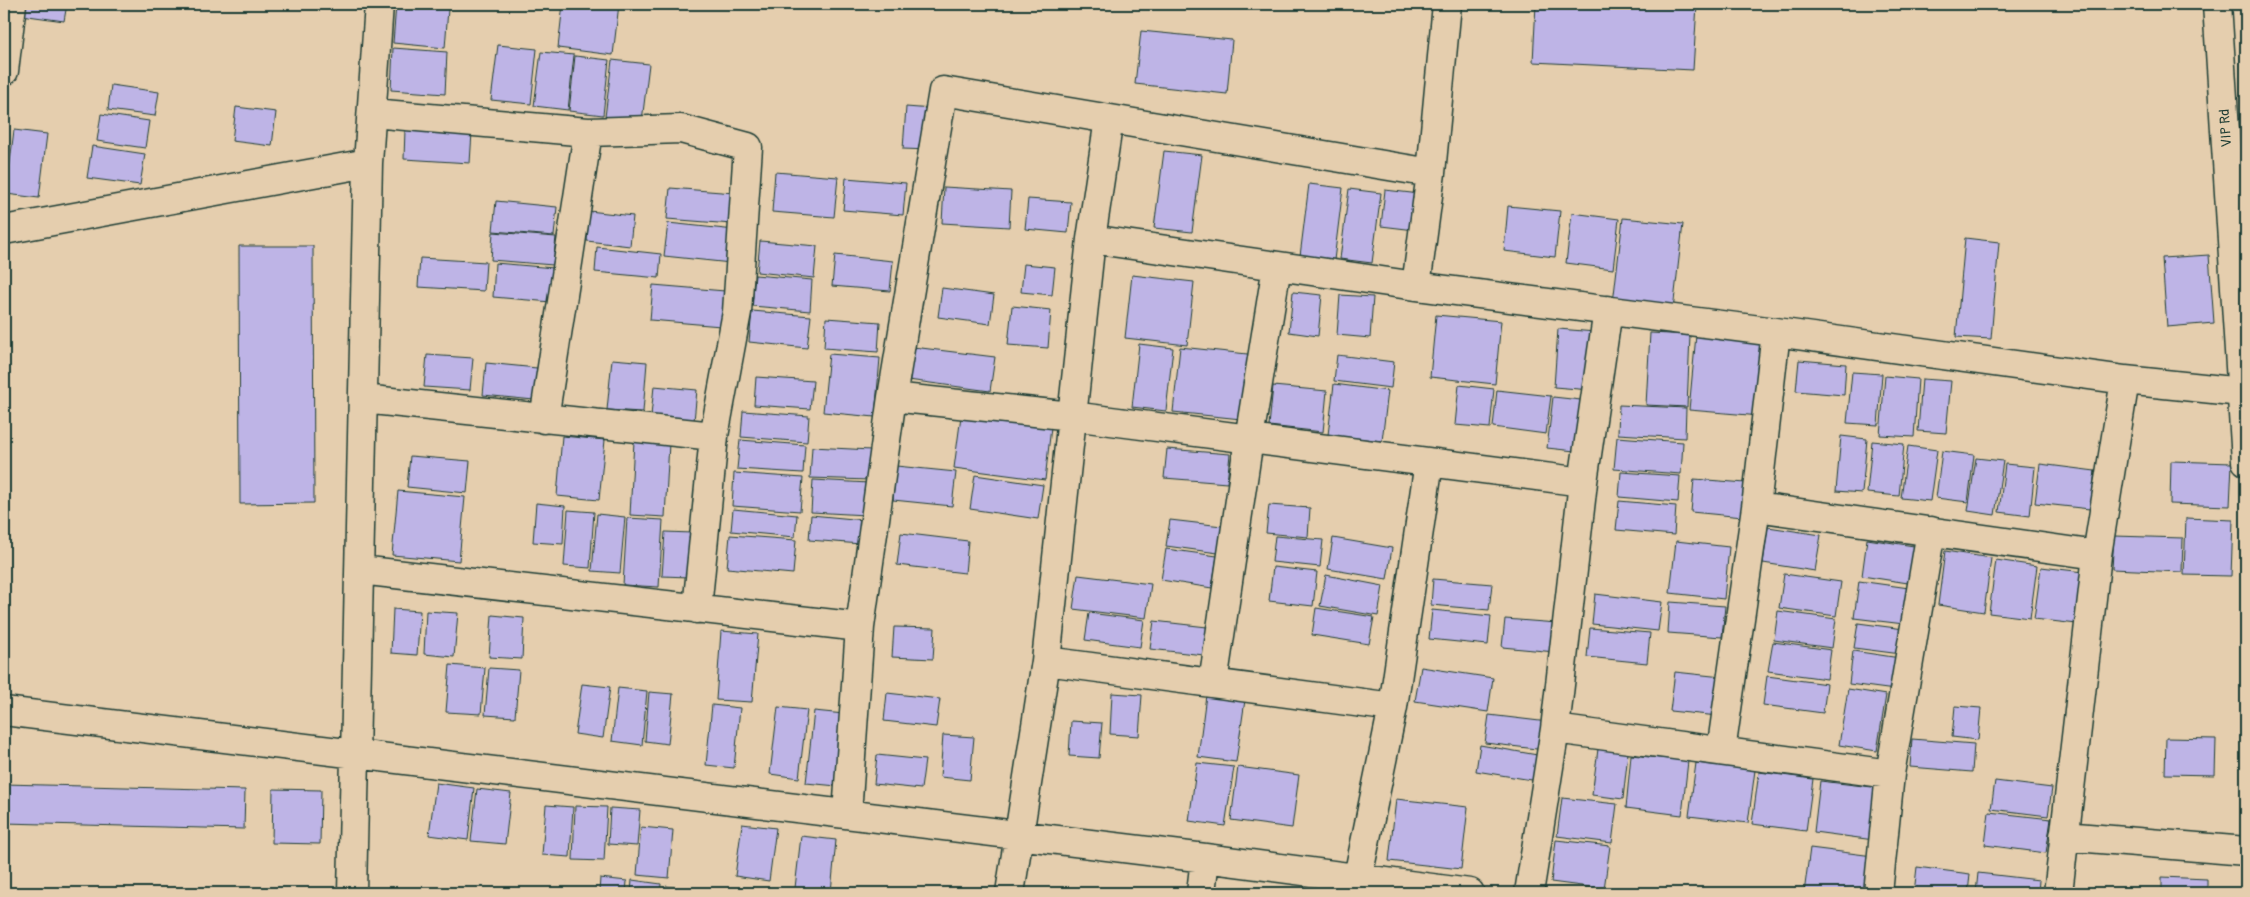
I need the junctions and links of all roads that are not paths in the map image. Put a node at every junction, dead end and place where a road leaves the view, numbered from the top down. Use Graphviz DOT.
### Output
graph roads {
  1 [pos="12,4"];
  2 [pos="379,4"];
  3 [pos="1446,4"];
  4 [pos="2218,4"];
  5 [pos="4,71"];
  6 [pos="372,113"];
  7 [pos="1109,119"];
  8 [pos="588,132"];
  9 [pos="368,163"];
  10 [pos="1431,173"];
  11 [pos="4,230"];
  12 [pos="1091,239"];
  13 [pos="1277,266"];
  14 [pos="1416,286"];
  15 [pos="1608,310"];
  16 [pos="1776,332"];
  17 [pos="2125,380"];
  18 [pos="2242,392"];
  19 [pos="892,397"];
  20 [pos="363,399"];
  21 [pos="1072,416"];
  22 [pos="544,419"];
  23 [pos="714,436"];
  24 [pos="1249,439"];
  25 [pos="2246,461"];
  26 [pos="1429,462"];
  27 [pos="1583,482"];
  28 [pos="1756,507"];
  29 [pos="1931,532"];
  30 [pos="2097,555"];
  31 [pos="360,570"];
  32 [pos="697,609"];
  33 [pos="860,627"];
  34 [pos="1046,662"];
  35 [pos="1213,683"];
  36 [pos="1393,707"];
  37 [pos="4,711"];
  38 [pos="1555,729"];
  39 [pos="1721,751"];
  40 [pos="356,753"];
  41 [pos="1890,774"];
  42 [pos="847,814"];
  43 [pos="1019,835"];
  44 [pos="2064,836"];
  45 [pos="2246,851"];
  46 [pos="1205,858"];
  47 [pos="1373,884"];
  48 [pos="352,893"];
  49 [pos="1010,893"];
  50 [pos="1201,893"];
  51 [pos="1470,893"];
  52 [pos="1529,893"];
  53 [pos="1878,893"];
  54 [pos="2058,893"];
  1 -- 5 [label="street"];
  2 -- 6 [label="street"];
  3 -- 10 [label="street"];
  4 -- 18 [label="street, VIP Rd"];
  6 -- 8 [label="street"];
  6 -- 9 [label="street"];
  7 -- 10 [label="street"];
  7 -- 12 [label="street"];
  7 -- 19 [label="street"];
  8 -- 22 [label="street"];
  8 -- 23 [label="street"];
  9 -- 11 [label="street"];
  9 -- 20 [label="street"];
  10 -- 14 [label="street"];
  12 -- 13 [label="street"];
  12 -- 21 [label="street"];
  13 -- 14 [label="street"];
  13 -- 24 [label="street"];
  14 -- 15 [label="street"];
  15 -- 16 [label="street"];
  15 -- 27 [label="street"];
  16 -- 17 [label="street"];
  16 -- 28 [label="street"];
  17 -- 18 [label="street"];
  17 -- 30 [label="street"];
  18 -- 25 [label="street, VIP Rd"];
  19 -- 21 [label="street"];
  19 -- 33 [label="street"];
  20 -- 22 [label="street"];
  20 -- 31 [label="street"];
  21 -- 24 [label="street"];
  21 -- 34 [label="street"];
  22 -- 23 [label="street"];
  23 -- 32 [label="street"];
  24 -- 26 [label="street"];
  24 -- 35 [label="street"];
  26 -- 27 [label="street"];
  26 -- 36 [label="street"];
  27 -- 38 [label="street"];
  28 -- 29 [label="street"];
  28 -- 39 [label="street"];
  29 -- 30 [label="street"];
  29 -- 41 [label="street"];
  30 -- 44 [label="street"];
  31 -- 32 [label="street"];
  31 -- 40 [label="street"];
  32 -- 33 [label="street"];
  33 -- 42 [label="street"];
  34 -- 35 [label="street"];
  34 -- 43 [label="street"];
  35 -- 36 [label="street"];
  36 -- 47 [label="street"];
  37 -- 40 [label="street"];
  38 -- 39 [label="street"];
  38 -- 52 [label="street"];
  39 -- 41 [label="street"];
  40 -- 42 [label="street"];
  40 -- 48 [label="street"];
  41 -- 53 [label="street"];
  42 -- 43 [label="street"];
  43 -- 46 [label="street"];
  43 -- 49 [label="street"];
  44 -- 45 [label="street"];
  44 -- 54 [label="street"];
  46 -- 47 [label="street"];
  46 -- 50 [label="street"];
  47 -- 51 [label="street"];
}
